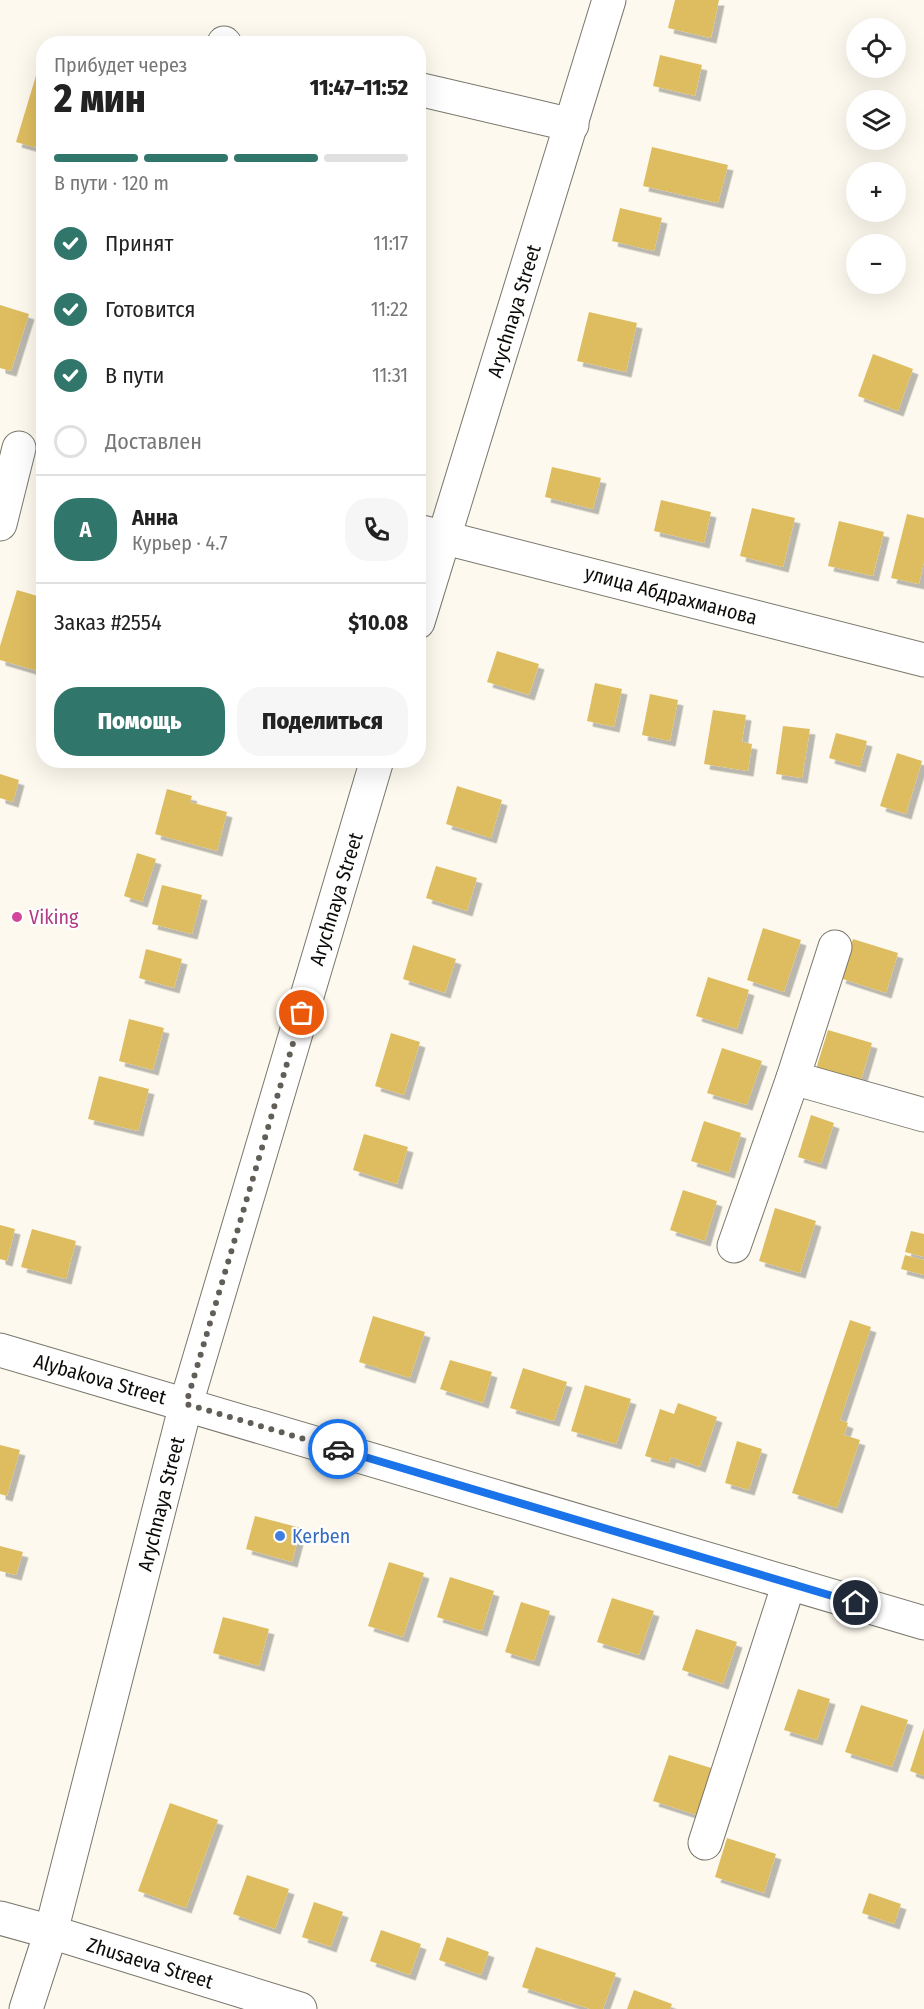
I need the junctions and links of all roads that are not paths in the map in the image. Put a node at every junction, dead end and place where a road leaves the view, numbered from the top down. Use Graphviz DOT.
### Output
graph roads {
  1 [pos="609,0"];
  2 [pos="426,91"];
  3 [pos="572,125"];
  4 [pos="21,448"];
  5 [pos="0,524"];
  6 [pos="431,533"];
  7 [pos="426,567"];
  8 [pos="924,660"];
  9 [pos="375,768"];
  10 [pos="835,947"];
  11 [pos="793,1078"];
  12 [pos="924,1116"];
  13 [pos="734,1246"];
  14 [pos="0,1350"];
  15 [pos="186,1404"];
  16 [pos="789,1583"];
  17 [pos="924,1623"];
  18 [pos="705,1844"];
  19 [pos="0,1918"];
  20 [pos="51,1932"];
  21 [pos="26,2009"];
  22 [pos="300,2009"];
  1 -- 3 [label="street, Arychnaya Street"];
  2 -- 3 [label="street"];
  3 -- 6 [label="street, Arychnaya Street"];
  4 -- 5 [label="street"];
  6 -- 7 [label="street, Arychnaya Street"];
  6 -- 8 [label="street, улица Абдрахманова"];
  9 -- 15 [label="street, Arychnaya Street"];
  10 -- 11 [label="street"];
  11 -- 12 [label="street"];
  11 -- 13 [label="street"];
  14 -- 15 [label="street, Alybakova Street"];
  15 -- 16 [label="street, Alybakova Street"];
  15 -- 20 [label="street, Arychnaya Street"];
  16 -- 17 [label="street, Alybakova Street"];
  16 -- 18 [label="street"];
  19 -- 20 [label="street, Zhusaeva Street"];
  20 -- 21 [label="street, Arychnaya Street"];
  20 -- 22 [label="street, Zhusaeva Street"];
}
